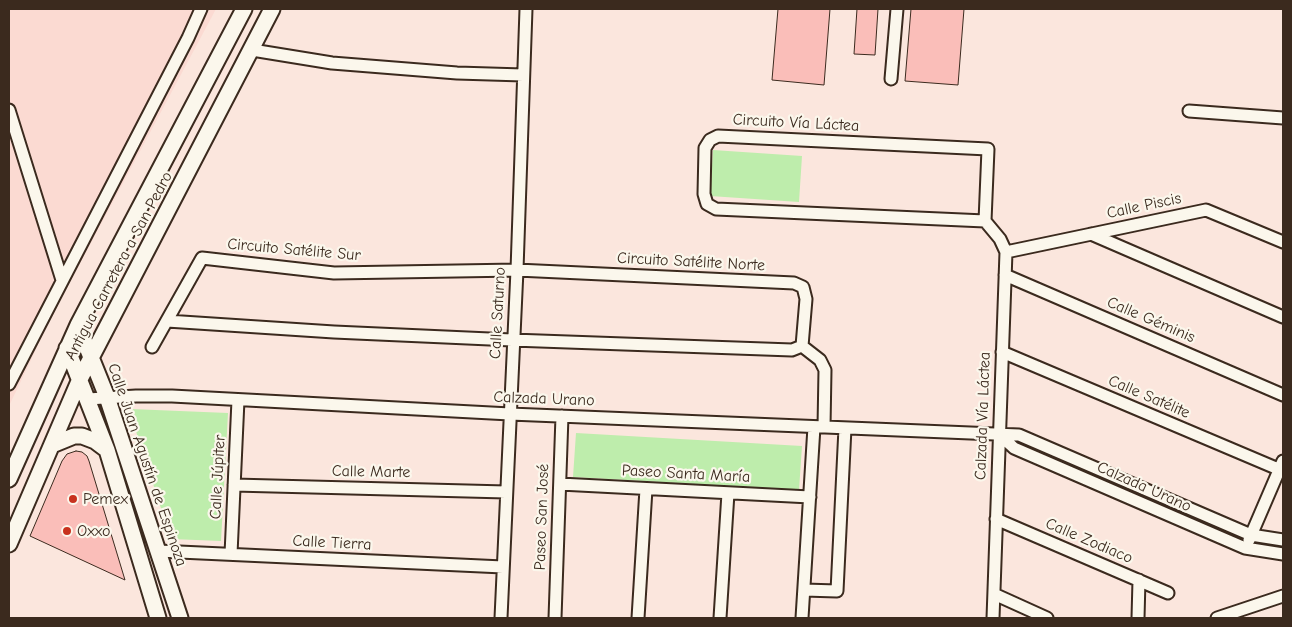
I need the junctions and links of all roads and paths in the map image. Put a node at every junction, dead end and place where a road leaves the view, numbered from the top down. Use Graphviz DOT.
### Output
graph roads {
  1 [pos="201,9"];
  2 [pos="244,9"];
  3 [pos="272,9"];
  4 [pos="526,9"];
  5 [pos="897,9"];
  6 [pos="252,50"];
  7 [pos="523,75"];
  8 [pos="891,79"];
  9 [pos="9,110"];
  10 [pos="1189,111"];
  11 [pos="1283,118"];
  12 [pos="985,221"];
  13 [pos="1091,234"];
  14 [pos="1283,242"];
  15 [pos="1006,252"];
  16 [pos="517,270"];
  17 [pos="1005,275"];
  18 [pos="62,280"];
  19 [pos="1283,317"];
  20 [pos="167,321"];
  21 [pos="78,325"];
  22 [pos="512,340"];
  23 [pos="802,346"];
  24 [pos="152,347"];
  25 [pos="67,348"];
  26 [pos="1002,352"];
  27 [pos="92,357"];
  28 [pos="80,379"];
  29 [pos="9,384"];
  30 [pos="1283,395"];
  31 [pos="107,397"];
  32 [pos="88,399"];
  33 [pos="238,400"];
  34 [pos="510,414"];
  35 [pos="562,416"];
  36 [pos="819,427"];
  37 [pos="845,428"];
  38 [pos="999,434"];
  39 [pos="52,446"];
  40 [pos="107,450"];
  41 [pos="1282,467"];
  42 [pos="9,479"];
  43 [pos="560,484"];
  44 [pos="234,485"];
  45 [pos="646,489"];
  46 [pos="506,492"];
  47 [pos="728,493"];
  48 [pos="810,497"];
  49 [pos="996,519"];
  50 [pos="1251,535"];
  51 [pos="1283,540"];
  52 [pos="9,544"];
  53 [pos="1245,548"];
  54 [pos="158,551"];
  55 [pos="231,554"];
  56 [pos="1283,554"];
  57 [pos="503,567"];
  58 [pos="1139,580"];
  59 [pos="804,590"];
  60 [pos="1168,593"];
  61 [pos="994,594"];
  62 [pos="1283,596"];
  63 [pos="158,618"];
  64 [pos="180,618"];
  65 [pos="501,618"];
  66 [pos="555,618"];
  67 [pos="638,618"];
  68 [pos="720,618"];
  69 [pos="802,618"];
  70 [pos="993,618"];
  71 [pos="1047,618"];
  72 [pos="1138,618"];
  73 [pos="1217,618"];
  1 -- 18 [label="street"];
  2 -- 21 [label="main road, Antigua Carretera a San Pedro"];
  3 -- 6 [label="main road, Antigua Carretera a San Pedro"];
  4 -- 7 [label="street, Calle Saturno"];
  5 -- 8 [label="street"];
  6 -- 7 [label="street"];
  6 -- 27 [label="main road, Antigua Carretera a San Pedro"];
  7 -- 16 [label="street, Calle Saturno"];
  9 -- 18 [label="street"];
  10 -- 11 [label="street"];
  12 -- 12 [label="street, Circuito Vía Láctea"];
  12 -- 15 [label="street"];
  13 -- 14 [label="street, Calle Piscis"];
  13 -- 15 [label="street, Calle Piscis"];
  13 -- 19 [label="street"];
  15 -- 17 [label="street, Calzada Vía Láctea"];
  16 -- 20 [label="street, Circuito Satélite Sur"];
  16 -- 22 [label="street, Calle Saturno"];
  16 -- 23 [label="street, Circuito Satélite Norte"];
  17 -- 26 [label="street, Calzada Vía Láctea"];
  17 -- 30 [label="street, Calle Géminis"];
  18 -- 29 [label="street"];
  20 -- 22 [label="street"];
  20 -- 24 [label="street, Circuito Satélite Sur"];
  21 -- 25 [label="main road, Antigua Carretera a San Pedro"];
  21 -- 27 [label="main road, Calle Juan Agustín de Espinoza"];
  22 -- 23 [label="street"];
  22 -- 34 [label="street, Calle Saturno"];
  23 -- 36 [label="street"];
  25 -- 28 [label="main road, Calle Juan Agustín de Espinoza"];
  25 -- 42 [label="main road, Antigua Carretera a San Pedro"];
  26 -- 38 [label="street, Calzada Vía Láctea"];
  26 -- 41 [label="street, Calle Satélite"];
  27 -- 28 [label="main road, Antigua Carretera a San Pedro"];
  27 -- 31 [label="main road, Calle Juan Agustín de Espinoza"];
  28 -- 32 [label="main road, Calle Juan Agustín de Espinoza"];
  28 -- 39 [label="main road, Antigua Carretera a San Pedro"];
  31 -- 32 [label="street, Calzada Urano"];
  31 -- 33 [label="street, Calzada Urano"];
  31 -- 54 [label="main road, Calle Juan Agustín de Espinoza"];
  32 -- 40 [label="main road, Calle Juan Agustín de Espinoza"];
  33 -- 34 [label="street, Calzada Urano"];
  33 -- 44 [label="street, Calle Júpiter"];
  34 -- 35 [label="street, Calzada Urano"];
  34 -- 46 [label="street, Calle Saturno"];
  35 -- 36 [label="street, Calzada Urano"];
  35 -- 43 [label="street, Paseo San José"];
  36 -- 37 [label="street, Calzada Urano"];
  36 -- 48 [label="street"];
  37 -- 38 [label="street, Calzada Urano"];
  37 -- 59 [label="street"];
  38 -- 49 [label="street, Calzada Vía Láctea"];
  38 -- 50 [label="street, Calzada Urano"];
  38 -- 53 [label="street, Calzada Urano"];
  39 -- 40 [label="main road"];
  39 -- 52 [label="main road, Antigua Carretera a San Pedro"];
  40 -- 63 [label="main road, Calle Juan Agustín de Espinoza"];
  41 -- 50 [label="street"];
  43 -- 45 [label="street, Paseo Santa María"];
  43 -- 66 [label="street, Paseo San José"];
  44 -- 46 [label="street, Calle Marte"];
  44 -- 55 [label="street, Calle Júpiter"];
  45 -- 47 [label="street, Paseo Santa María"];
  45 -- 67 [label="street"];
  46 -- 57 [label="street, Calle Saturno"];
  47 -- 48 [label="street, Paseo Santa María"];
  47 -- 68 [label="street"];
  48 -- 59 [label="street"];
  49 -- 58 [label="street, Calle Zodiaco"];
  49 -- 61 [label="street, Calzada Vía Láctea"];
  50 -- 51 [label="street, Calzada Urano"];
  50 -- 53 [label="street"];
  53 -- 56 [label="street, Calzada Urano"];
  54 -- 55 [label="street, Calle Tierra"];
  54 -- 64 [label="main road, Calle Juan Agustín de Espinoza"];
  55 -- 57 [label="street, Calle Tierra"];
  57 -- 65 [label="street, Calle Saturno"];
  58 -- 60 [label="street, Calle Zodiaco"];
  58 -- 72 [label="street"];
  59 -- 69 [label="street"];
  61 -- 70 [label="street, Calzada Vía Láctea"];
  61 -- 71 [label="street"];
  62 -- 73 [label="street"];
}
